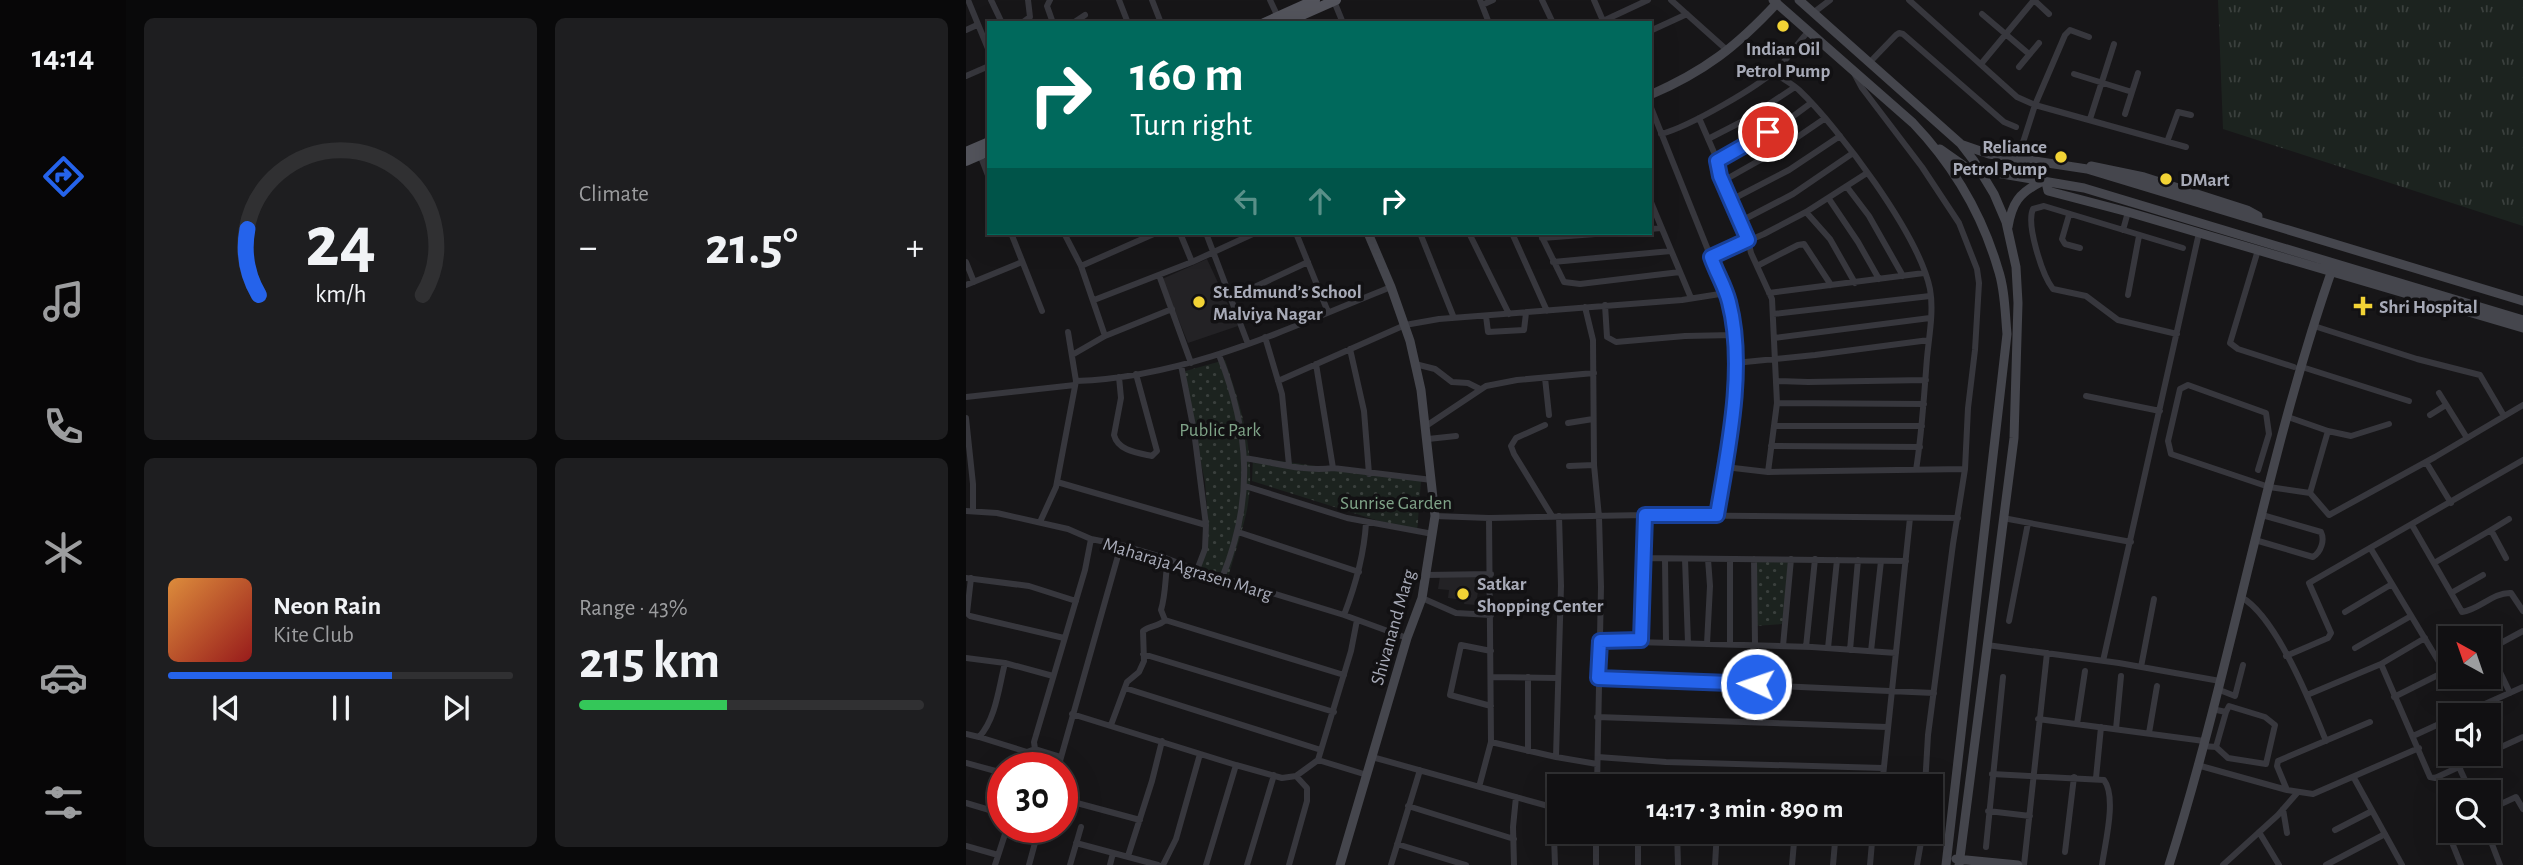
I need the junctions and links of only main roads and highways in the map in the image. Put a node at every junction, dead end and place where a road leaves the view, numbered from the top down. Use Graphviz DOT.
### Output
graph roads {
  1 [pos="1315,0"];
  2 [pos="1799,0"];
  3 [pos="1335,1"];
  4 [pos="1775,2"];
  5 [pos="1281,21"];
  6 [pos="1652,94"];
  7 [pos="1932,143"];
  8 [pos="1961,144"];
  9 [pos="982,151"];
  10 [pos="966,152"];
  11 [pos="1989,154"];
  12 [pos="966,161"];
  13 [pos="1976,165"];
  14 [pos="2076,166"];
  15 [pos="1967,168"];
  16 [pos="2087,169"];
  17 [pos="2044,181"];
  18 [pos="1963,187"];
  19 [pos="2084,188"];
  20 [pos="2265,222"];
  21 [pos="2008,227"];
  22 [pos="1369,235"];
  23 [pos="2332,267"];
  24 [pos="2523,301"];
  25 [pos="2523,320"];
  26 [pos="2523,328"];
  27 [pos="1946,862"];
  28 [pos="1959,862"];
  29 [pos="1340,865"];
  30 [pos="2018,865"];
  31 [pos="2169,865"];
  1 -- 5 [label="main road"];
  2 -- 8 [label="main road"];
  3 -- 5 [label="main road"];
  4 -- 6 [label="main road"];
  4 -- 7 [label="main road"];
  7 -- 15 [label="main road"];
  7 -- 18 [label="main road"];
  8 -- 11 [label="main road"];
  8 -- 13 [label="main road"];
  9 -- 10 [label="main road"];
  9 -- 12 [label="main road"];
  11 -- 13 [label="main road"];
  11 -- 14 [label="main road"];
  13 -- 15 [label="main road"];
  13 -- 17 [label="main road"];
  13 -- 21 [label="main road"];
  14 -- 16 [label="main road"];
  14 -- 20 [label="main road"];
  15 -- 18 [label="main road"];
  16 -- 19 [label="main road"];
  16 -- 20 [label="main road"];
  17 -- 19 [label="main road"];
  17 -- 21 [label="main road"];
  17 -- 23 [label="main road"];
  18 -- 27 [label="main road"];
  19 -- 23 [label="main road"];
  20 -- 24 [label="main road"];
  21 -- 28 [label="main road"];
  22 -- 29 [label="main road, Shivanand Marg"];
  23 -- 25 [label="main road"];
  23 -- 26 [label="main road"];
  23 -- 31 [label="main road"];
  27 -- 28 [label="main road"];
  28 -- 30 [label="main road"];
}
